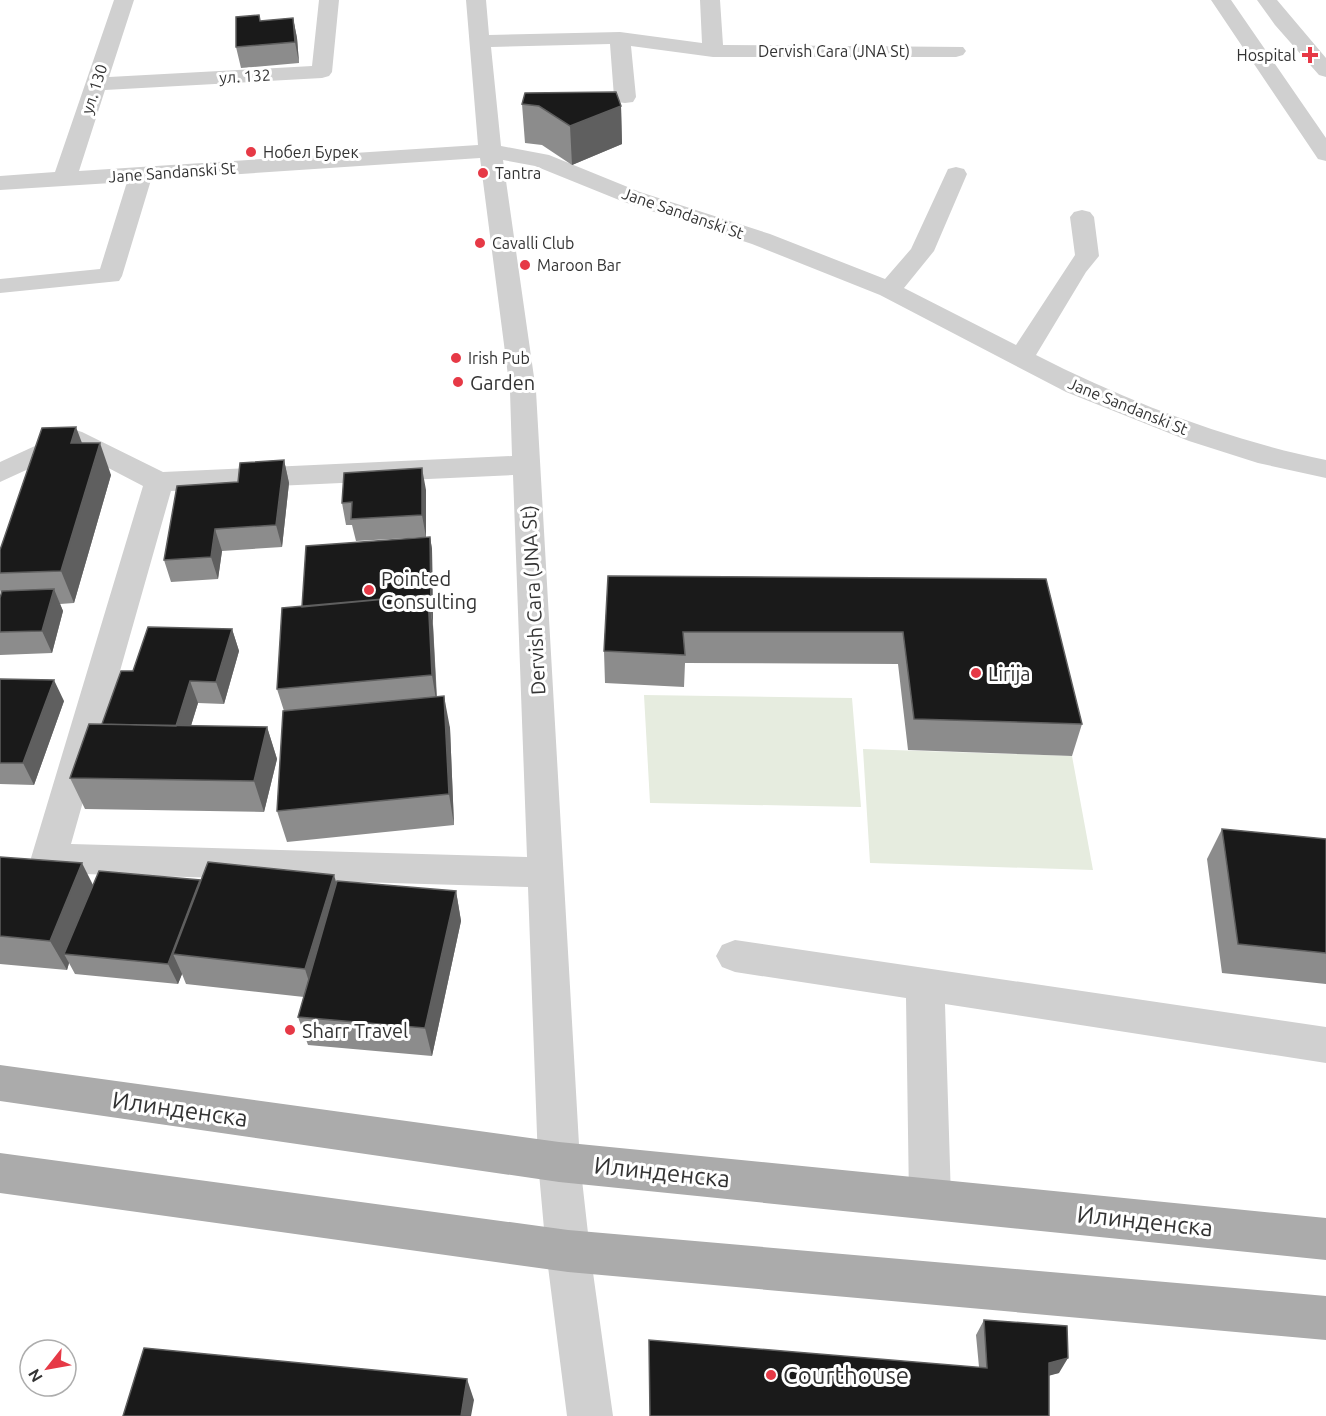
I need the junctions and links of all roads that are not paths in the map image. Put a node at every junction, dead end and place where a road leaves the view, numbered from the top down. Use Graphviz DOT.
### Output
graph roads {
  1 [pos="123,0"];
  2 [pos="329,0"];
  3 [pos="476,0"];
  4 [pos="710,0"];
  5 [pos="1221,0"];
  6 [pos="1267,0"];
  7 [pos="620,38"];
  8 [pos="481,42"];
  9 [pos="713,51"];
  10 [pos="956,51"];
  11 [pos="1326,71"];
  12 [pos="96,84"];
  13 [pos="625,97"];
  14 [pos="1326,110"];
  15 [pos="1298,113"];
  16 [pos="490,151"];
  17 [pos="1326,154"];
  18 [pos="141,174"];
  19 [pos="956,174"];
  20 [pos="65,178"];
  21 [pos="0,183"];
  22 [pos="1082,217"];
  23 [pos="0,286"];
  24 [pos="889,290"];
  25 [pos="1021,358"];
  26 [pos="527,465"];
  27 [pos="1326,469"];
  28 [pos="0,473"];
  29 [pos="159,482"];
  30 [pos="546,873"];
  31 [pos="735,956"];
  32 [pos="925,985"];
  33 [pos="1326,1045"];
  34 [pos="0,1083"];
  35 [pos="559,1162"];
  36 [pos="0,1173"];
  37 [pos="930,1199"];
  38 [pos="1326,1239"];
  39 [pos="568,1251"];
  40 [pos="1326,1318"];
  41 [pos="590,1416"];
  1 -- 12 [label="street, ул. 130"];
  2 -- 12 [label="street, ул. 132"];
  3 -- 8 [label="street, Dervish Cara (JNA St)"];
  4 -- 9 [label="street"];
  5 -- 15 [label="street"];
  6 -- 11 [label="street"];
  7 -- 8 [label="street, Dervish Cara (JNA St)"];
  7 -- 9 [label="street, Dervish Cara (JNA St)"];
  7 -- 13 [label="street"];
  8 -- 16 [label="street, Dervish Cara (JNA St)"];
  9 -- 10 [label="street, Dervish Cara (JNA St)"];
  12 -- 20 [label="street, ул. 130"];
  14 -- 15 [label="street"];
  15 -- 17 [label="street"];
  16 -- 18 [label="street, Jane Sandanski St"];
  16 -- 24 [label="street, Jane Sandanski St"];
  16 -- 26 [label="street, Dervish Cara (JNA St)"];
  18 -- 20 [label="street, Jane Sandanski St"];
  18 -- 23 [label="street"];
  19 -- 24 [label="street"];
  20 -- 21 [label="street, Jane Sandanski St"];
  22 -- 25 [label="street"];
  24 -- 25 [label="street, Jane Sandanski St"];
  25 -- 27 [label="street, Jane Sandanski St"];
  26 -- 29 [label="street"];
  26 -- 30 [label="street, Dervish Cara (JNA St)"];
  28 -- 29 [label="street"];
  29 -- 30 [label="street"];
  30 -- 35 [label="street, Dervish Cara (JNA St)"];
  31 -- 32 [label="street"];
  32 -- 33 [label="street"];
  32 -- 37 [label="street"];
  34 -- 35 [label="main road, Илинденска"];
  35 -- 37 [label="main road, Илинденска"];
  35 -- 39 [label="street, Dervish Cara (JNA St)"];
  36 -- 39 [label="main road"];
  37 -- 38 [label="main road, Илинденска"];
  39 -- 40 [label="main road"];
  39 -- 41 [label="street, Dervish Cara (JNA St)"];
}
